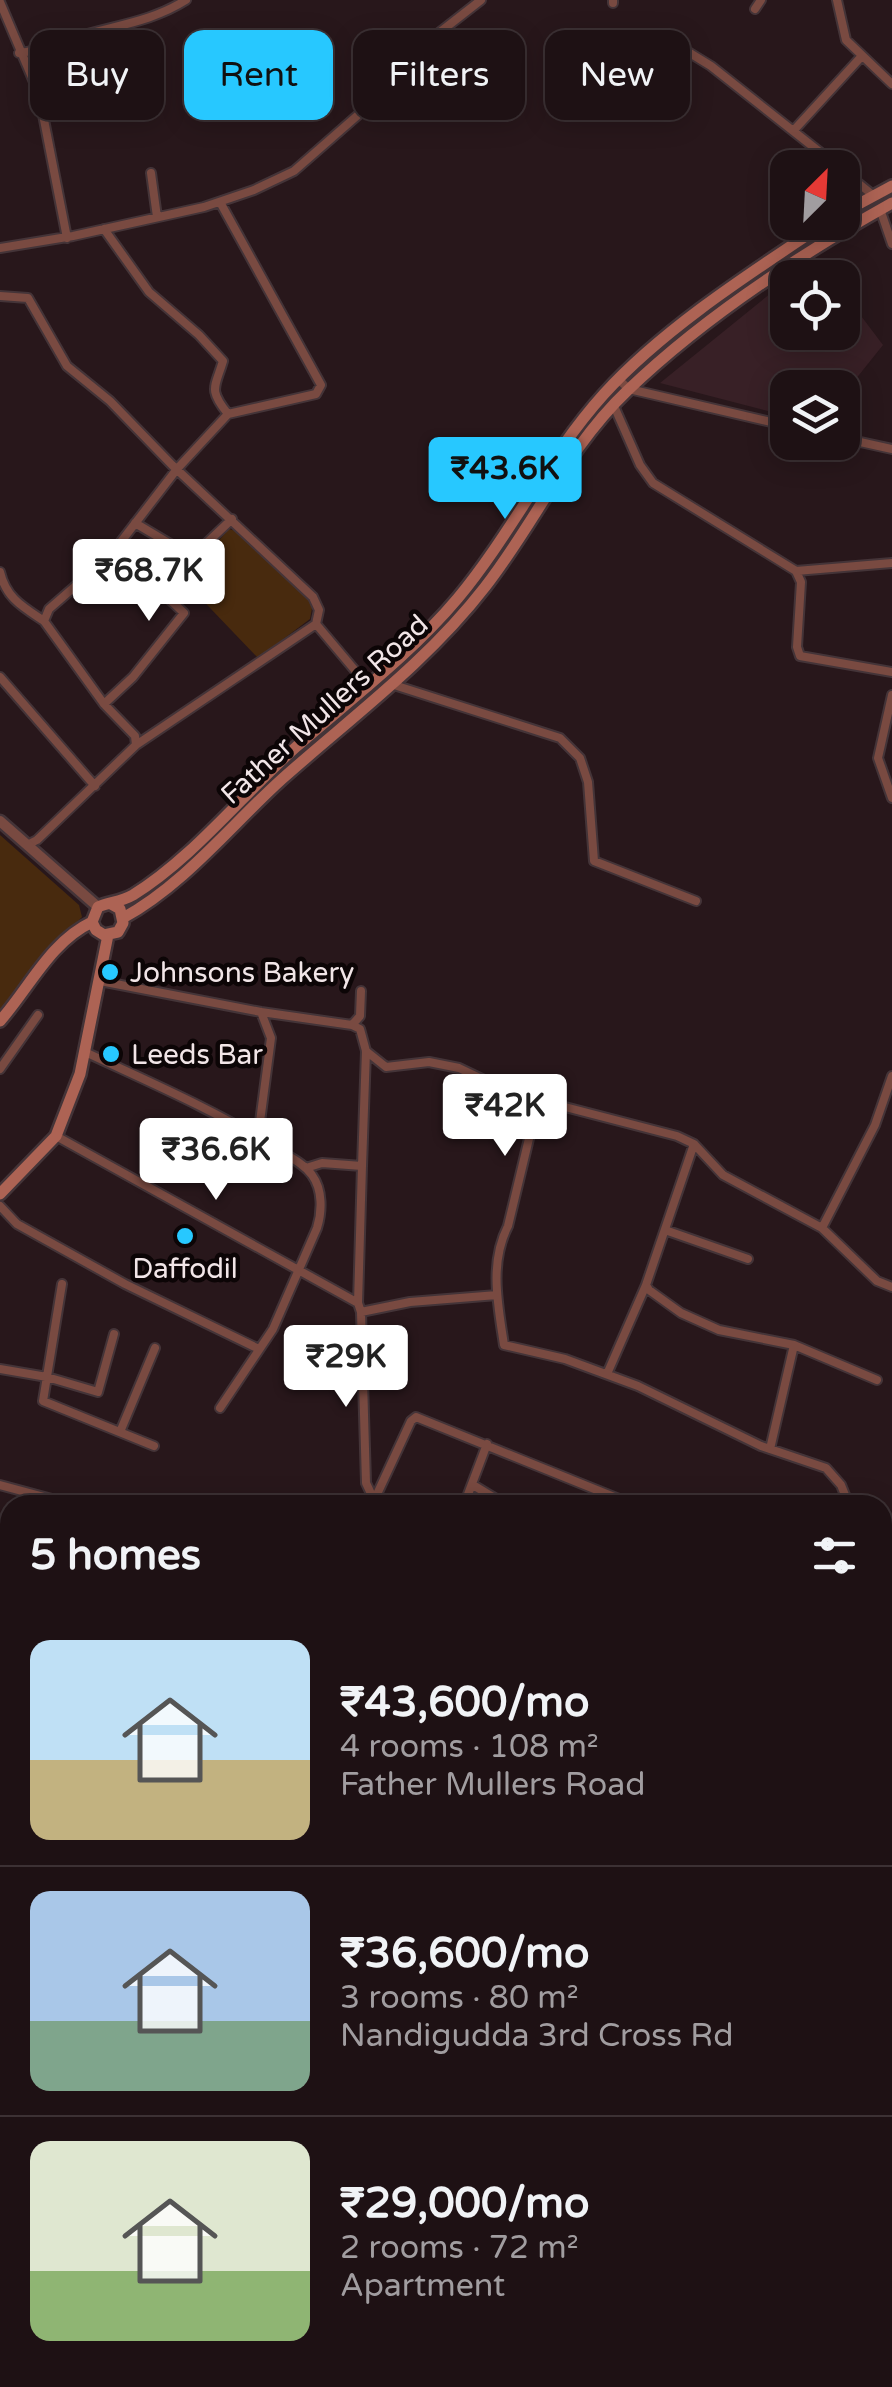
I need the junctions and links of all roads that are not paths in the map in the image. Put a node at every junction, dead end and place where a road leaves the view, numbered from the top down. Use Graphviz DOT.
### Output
graph roads {
  1 [pos="186,0"];
  2 [pos="481,0"];
  3 [pos="837,0"];
  4 [pos="0,2"];
  5 [pos="19,53"];
  6 [pos="690,53"];
  7 [pos="861,58"];
  8 [pos="891,81"];
  9 [pos="795,129"];
  10 [pos="820,150"];
  11 [pos="151,174"];
  12 [pos="860,184"];
  13 [pos="892,186"];
  14 [pos="874,196"];
  15 [pos="220,202"];
  16 [pos="860,203"];
  17 [pos="886,206"];
  18 [pos="157,217"];
  19 [pos="104,229"];
  20 [pos="67,238"];
  21 [pos="801,240"];
  22 [pos="892,244"];
  23 [pos="0,248"];
  24 [pos="0,296"];
  25 [pos="618,380"];
  26 [pos="629,389"];
  27 [pos="614,406"];
  28 [pos="228,414"];
  29 [pos="770,422"];
  30 [pos="860,442"];
  31 [pos="892,449"];
  32 [pos="177,469"];
  33 [pos="232,520"];
  34 [pos="135,523"];
  35 [pos="110,556"];
  36 [pos="192,558"];
  37 [pos="892,563"];
  38 [pos="796,571"];
  39 [pos="0,572"];
  40 [pos="3,593"];
  41 [pos="170,598"];
  42 [pos="44,621"];
  43 [pos="316,624"];
  44 [pos="892,672"];
  45 [pos="0,677"];
  46 [pos="394,685"];
  47 [pos="369,687"];
  48 [pos="892,695"];
  49 [pos="104,704"];
  50 [pos="136,745"];
  51 [pos="888,776"];
  52 [pos="95,786"];
  53 [pos="892,798"];
  54 [pos="0,821"];
  55 [pos="29,844"];
  56 [pos="696,901"];
  57 [pos="104,906"];
  58 [pos="124,918"];
  59 [pos="92,922"];
  60 [pos="108,935"];
  61 [pos="100,980"];
  62 [pos="361,991"];
  63 [pos="261,1012"];
  64 [pos="38,1015"];
  65 [pos="0,1021"];
  66 [pos="352,1025"];
  67 [pos="366,1051"];
  68 [pos="85,1052"];
  69 [pos="0,1069"];
  70 [pos="892,1076"];
  71 [pos="538,1101"];
  72 [pos="56,1136"];
  73 [pos="258,1138"];
  74 [pos="694,1144"];
  75 [pos="362,1166"];
  76 [pos="306,1168"];
  77 [pos="0,1194"];
  78 [pos="0,1206"];
  79 [pos="822,1228"];
  80 [pos="665,1230"];
  81 [pos="748,1259"];
  82 [pos="299,1270"];
  83 [pos="62,1284"];
  84 [pos="646,1285"];
  85 [pos="892,1287"];
  86 [pos="497,1295"];
  87 [pos="360,1308"];
  88 [pos="114,1334"];
  89 [pos="794,1345"];
  90 [pos="155,1348"];
  91 [pos="259,1349"];
  92 [pos="0,1369"];
  93 [pos="607,1374"];
  94 [pos="47,1377"];
  95 [pos="877,1380"];
  96 [pos="220,1408"];
  97 [pos="120,1432"];
  98 [pos="486,1444"];
  99 [pos="154,1446"];
  100 [pos="770,1449"];
  101 [pos="0,1485"];
  102 [pos="473,1485"];
  103 [pos="37,1495"];
  104 [pos="371,1495"];
  105 [pos="376,1495"];
  106 [pos="468,1495"];
  107 [pos="490,1495"];
  108 [pos="610,1495"];
  109 [pos="845,1495"];
  1 -- 5 [label="street"];
  2 -- 15 [label="street"];
  3 -- 7 [label="street"];
  4 -- 5 [label="street"];
  5 -- 20 [label="street"];
  6 -- 9 [label="street"];
  7 -- 8 [label="street"];
  7 -- 9 [label="street"];
  9 -- 10 [label="street"];
  11 -- 18 [label="street"];
  12 -- 14 [label="street"];
  13 -- 14 [label="main road"];
  14 -- 16 [label="main road"];
  15 -- 18 [label="street"];
  15 -- 28 [label="street"];
  17 -- 22 [label="street"];
  17 -- 26 [label="main road, Father Mullers Road"];
  18 -- 19 [label="street"];
  19 -- 20 [label="street"];
  19 -- 28 [label="street"];
  20 -- 23 [label="street"];
  21 -- 25 [label="main road"];
  24 -- 32 [label="street"];
  25 -- 26 [label="street"];
  25 -- 47 [label="main road"];
  26 -- 27 [label="main road, Father Mullers Road"];
  26 -- 29 [label="street"];
  27 -- 38 [label="street"];
  27 -- 46 [label="main road, Father Mullers Road"];
  28 -- 32 [label="street"];
  30 -- 31 [label="street"];
  32 -- 33 [label="street"];
  32 -- 34 [label="street"];
  33 -- 36 [label="street"];
  33 -- 43 [label="street"];
  34 -- 35 [label="street"];
  34 -- 36 [label="street"];
  35 -- 41 [label="street"];
  35 -- 42 [label="street"];
  36 -- 41 [label="street"];
  37 -- 38 [label="street"];
  38 -- 44 [label="street"];
  39 -- 40 [label="street"];
  40 -- 42 [label="street"];
  41 -- 49 [label="street"];
  42 -- 49 [label="street"];
  43 -- 47 [label="street"];
  43 -- 50 [label="street"];
  45 -- 52 [label="street"];
  46 -- 56 [label="street"];
  46 -- 58 [label="main road, Father Mullers Road"];
  47 -- 57 [label="main road"];
  48 -- 51 [label="street"];
  49 -- 50 [label="street"];
  50 -- 52 [label="street"];
  51 -- 53 [label="street"];
  52 -- 55 [label="street"];
  54 -- 55 [label="street"];
  55 -- 57 [label="street"];
  57 -- 58 [label="main road"];
  57 -- 59 [label="main road"];
  58 -- 60 [label="main road"];
  59 -- 60 [label="main road"];
  59 -- 65 [label="main road"];
  60 -- 61 [label="main road"];
  61 -- 63 [label="street"];
  61 -- 68 [label="main road"];
  62 -- 66 [label="street"];
  63 -- 66 [label="street"];
  63 -- 73 [label="street"];
  64 -- 69 [label="street"];
  66 -- 67 [label="street"];
  67 -- 71 [label="street"];
  67 -- 75 [label="street"];
  68 -- 72 [label="main road"];
  68 -- 73 [label="street"];
  70 -- 79 [label="street"];
  71 -- 74 [label="street"];
  71 -- 86 [label="street"];
  72 -- 77 [label="main road"];
  72 -- 82 [label="street"];
  73 -- 76 [label="street"];
  74 -- 79 [label="street"];
  74 -- 80 [label="street"];
  75 -- 76 [label="street"];
  75 -- 87 [label="street"];
  76 -- 82 [label="street"];
  78 -- 91 [label="street"];
  79 -- 85 [label="street"];
  80 -- 81 [label="street"];
  80 -- 84 [label="street"];
  82 -- 87 [label="street"];
  82 -- 91 [label="street"];
  83 -- 94 [label="street"];
  84 -- 89 [label="street"];
  84 -- 93 [label="street"];
  86 -- 87 [label="street"];
  86 -- 93 [label="street"];
  87 -- 104 [label="street"];
  88 -- 94 [label="street"];
  89 -- 95 [label="street"];
  89 -- 100 [label="street"];
  90 -- 97 [label="street"];
  91 -- 96 [label="street"];
  92 -- 94 [label="street"];
  93 -- 100 [label="street"];
  94 -- 97 [label="street"];
  97 -- 99 [label="street"];
  98 -- 102 [label="street"];
  98 -- 105 [label="street"];
  98 -- 108 [label="street"];
  100 -- 109 [label="street"];
  101 -- 103 [label="street"];
  102 -- 106 [label="street"];
  102 -- 107 [label="street"];
}
